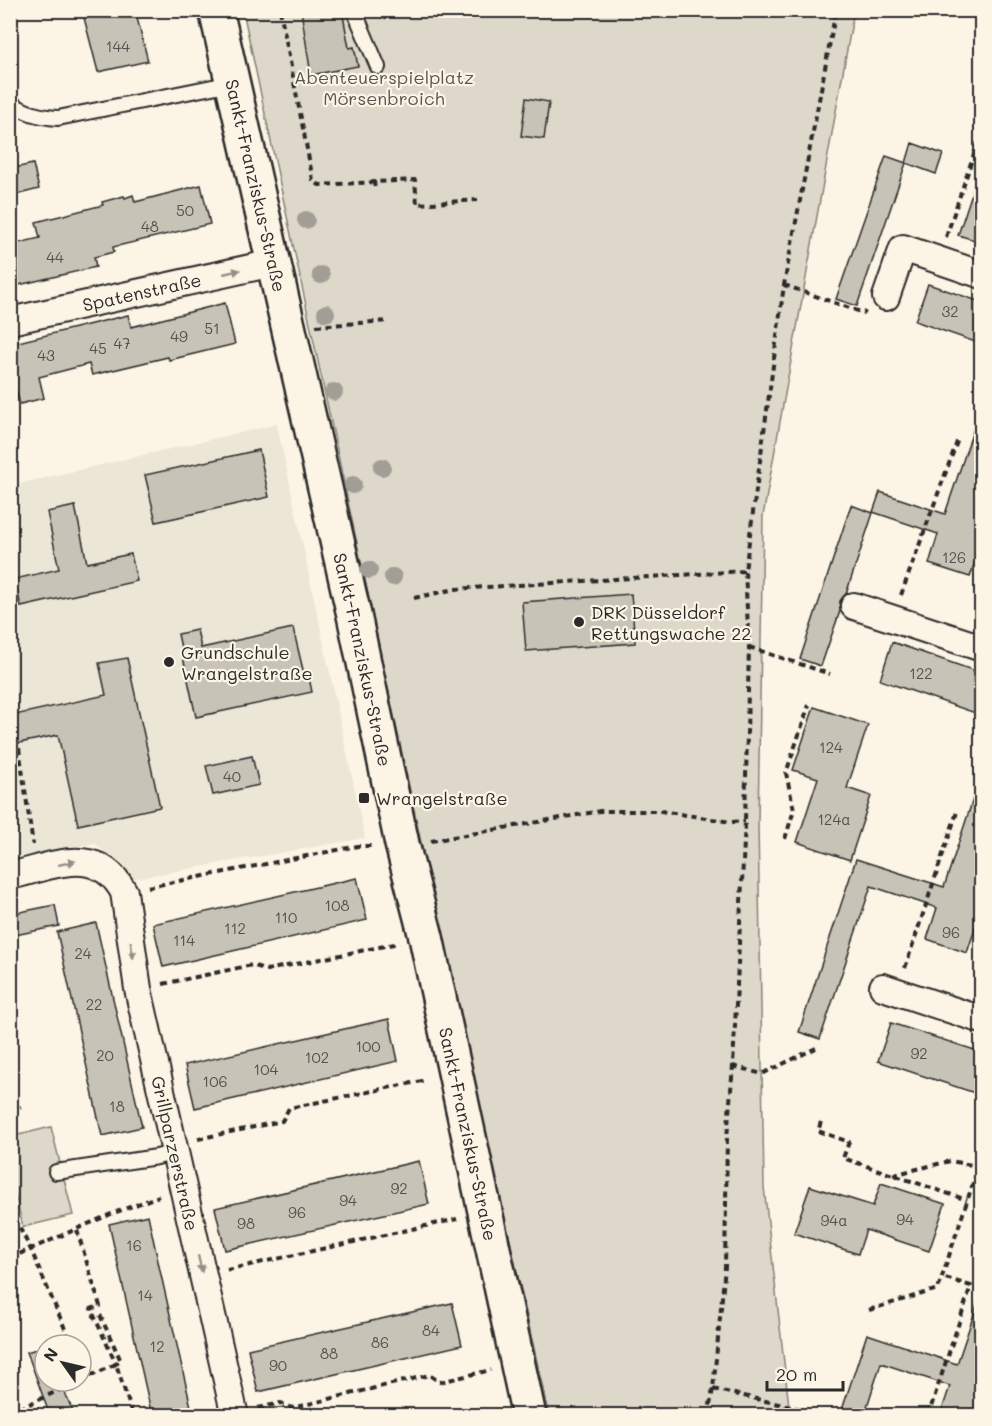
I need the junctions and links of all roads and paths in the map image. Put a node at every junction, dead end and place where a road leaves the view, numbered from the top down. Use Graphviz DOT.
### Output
graph roads {
  1 [pos="216,10"];
  2 [pos="280,10"];
  3 [pos="354,10"];
  4 [pos="836,10"];
  5 [pos="378,68"];
  6 [pos="232,83"];
  7 [pos="10,102"];
  8 [pos="981,130"];
  9 [pos="374,181"];
  10 [pos="375,191"];
  11 [pos="478,200"];
  12 [pos="938,261"];
  13 [pos="273,263"];
  14 [pos="981,275"];
  15 [pos="784,285"];
  16 [pos="886,297"];
  17 [pos="10,321"];
  18 [pos="388,321"];
  19 [pos="288,328"];
  20 [pos="958,439"];
  21 [pos="745,571"];
  22 [pos="414,598"];
  23 [pos="854,606"];
  24 [pos="893,618"];
  25 [pos="749,647"];
  26 [pos="981,648"];
  27 [pos="830,674"];
  28 [pos="809,705"];
  29 [pos="19,748"];
  30 [pos="957,812"];
  31 [pos="745,821"];
  32 [pos="785,839"];
  33 [pos="402,844"];
  34 [pos="36,870"];
  35 [pos="10,876"];
  36 [pos="124,892"];
  37 [pos="426,937"];
  38 [pos="138,989"];
  39 [pos="890,990"];
  40 [pos="981,1020"];
  41 [pos="818,1047"];
  42 [pos="733,1066"];
  43 [pos="455,1075"];
  44 [pos="21,1107"];
  45 [pos="10,1110"];
  46 [pos="821,1122"];
  47 [pos="174,1148"];
  48 [pos="981,1156"];
  49 [pos="978,1166"];
  50 [pos="56,1172"];
  51 [pos="892,1175"];
  52 [pos="184,1190"];
  53 [pos="967,1200"];
  54 [pos="10,1209"];
  55 [pos="485,1213"];
  56 [pos="76,1230"];
  57 [pos="31,1250"];
  58 [pos="10,1258"];
  59 [pos="203,1276"];
  60 [pos="942,1277"];
  61 [pos="869,1310"];
  62 [pos="100,1315"];
  63 [pos="67,1333"];
  64 [pos="116,1364"];
  65 [pos="518,1364"];
  66 [pos="93,1375"];
  67 [pos="713,1389"];
  68 [pos="54,1393"];
  69 [pos="10,1413"];
  70 [pos="234,1414"];
  71 [pos="133,1416"];
  72 [pos="529,1416"];
  73 [pos="708,1416"];
  74 [pos="831,1416"];
  75 [pos="928,1416"];
  1 -- 6 [label="main road, Sankt-Franziskus-Straße"];
  2 -- 9 [label="path"];
  3 -- 5 [label="lane"];
  4 -- 15 [label="path"];
  6 -- 7 [label="lane"];
  6 -- 13 [label="main road, Sankt-Franziskus-Straße"];
  8 -- 12 [label="path"];
  9 -- 10 [label="path"];
  9 -- 11 [label="path"];
  12 -- 14 [label="street"];
  12 -- 16 [label="street"];
  17 -- 13 [label="street, Spatenstraße, one-way"];
  13 -- 19 [label="main road, Sankt-Franziskus-Straße"];
  15 -- 16 [label="path"];
  15 -- 21 [label="path"];
  18 -- 19 [label="path"];
  19 -- 33 [label="main road, Sankt-Franziskus-Straße"];
  20 -- 24 [label="path"];
  21 -- 22 [label="path"];
  21 -- 25 [label="path"];
  23 -- 24 [label="street"];
  24 -- 26 [label="street"];
  25 -- 27 [label="path"];
  25 -- 31 [label="path"];
  28 -- 32 [label="path"];
  29 -- 34 [label="path"];
  30 -- 39 [label="path"];
  31 -- 33 [label="path"];
  31 -- 42 [label="path"];
  33 -- 36 [label="path"];
  33 -- 37 [label="main road, Sankt-Franziskus-Straße"];
  34 -- 35 [label="street"];
  34 -- 36 [label="street, one-way"];
  36 -- 38 [label="street, Grillparzerstraße, one-way"];
  37 -- 38 [label="path"];
  37 -- 43 [label="main road, Sankt-Franziskus-Straße"];
  38 -- 47 [label="street, Grillparzerstraße"];
  39 -- 40 [label="street"];
  41 -- 42 [label="path"];
  42 -- 67 [label="path"];
  43 -- 47 [label="path"];
  43 -- 55 [label="main road, Sankt-Franziskus-Straße"];
  44 -- 45 [label="path"];
  46 -- 51 [label="path"];
  47 -- 50 [label="lane"];
  47 -- 52 [label="street, Grillparzerstraße"];
  48 -- 49 [label="path"];
  49 -- 51 [label="path"];
  49 -- 53 [label="path"];
  51 -- 53 [label="path"];
  52 -- 56 [label="path"];
  52 -- 59 [label="street, Grillparzerstraße, one-way"];
  53 -- 60 [label="path"];
  54 -- 57 [label="path"];
  55 -- 59 [label="path"];
  55 -- 65 [label="main road, Sankt-Franziskus-Straße"];
  56 -- 57 [label="path"];
  56 -- 64 [label="path"];
  57 -- 58 [label="path"];
  57 -- 63 [label="path"];
  59 -- 70 [label="street, Grillparzerstraße"];
  60 -- 61 [label="path"];
  60 -- 75 [label="path"];
  62 -- 64 [label="path"];
  64 -- 66 [label="path"];
  64 -- 71 [label="path"];
  65 -- 70 [label="path"];
  65 -- 72 [label="main road, Sankt-Franziskus-Straße"];
  67 -- 73 [label="path"];
  67 -- 74 [label="path"];
  68 -- 69 [label="path"];
}
